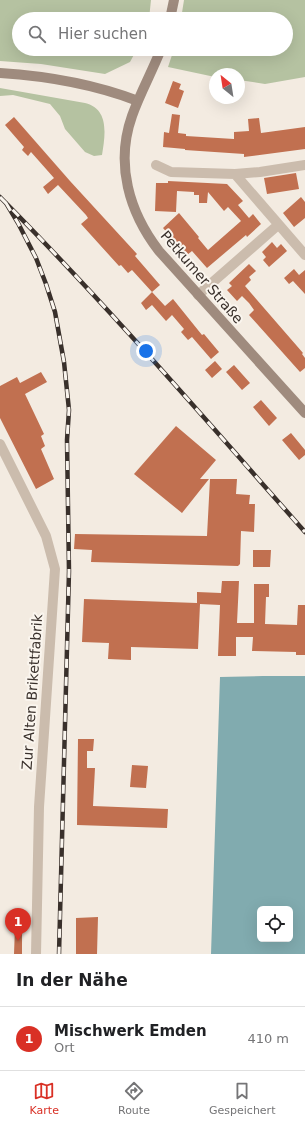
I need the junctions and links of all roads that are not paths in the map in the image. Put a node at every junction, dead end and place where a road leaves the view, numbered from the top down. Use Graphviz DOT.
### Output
graph roads {
  1 [pos="174,0"];
  2 [pos="171,12"];
  3 [pos="158,56"];
  4 [pos="0,73"];
  5 [pos="138,101"];
  6 [pos="156,165"];
  7 [pos="305,166"];
  8 [pos="236,174"];
  9 [pos="278,225"];
  10 [pos="305,255"];
  11 [pos="198,295"];
  12 [pos="305,412"];
  13 [pos="0,444"];
  14 [pos="36,954"];
  1 -- 2 [label="main road"];
  3 -- 5 [label="main road, Petkumer Straße"];
  4 -- 5 [label="main road"];
  5 -- 11 [label="main road, Petkumer Straße"];
  6 -- 8 [label="street"];
  7 -- 8 [label="street"];
  8 -- 9 [label="street"];
  9 -- 10 [label="street"];
  9 -- 11 [label="street"];
  11 -- 12 [label="main road, Petkumer Straße"];
  13 -- 14 [label="street, Zur Alten Brikettfabrik"];
}
